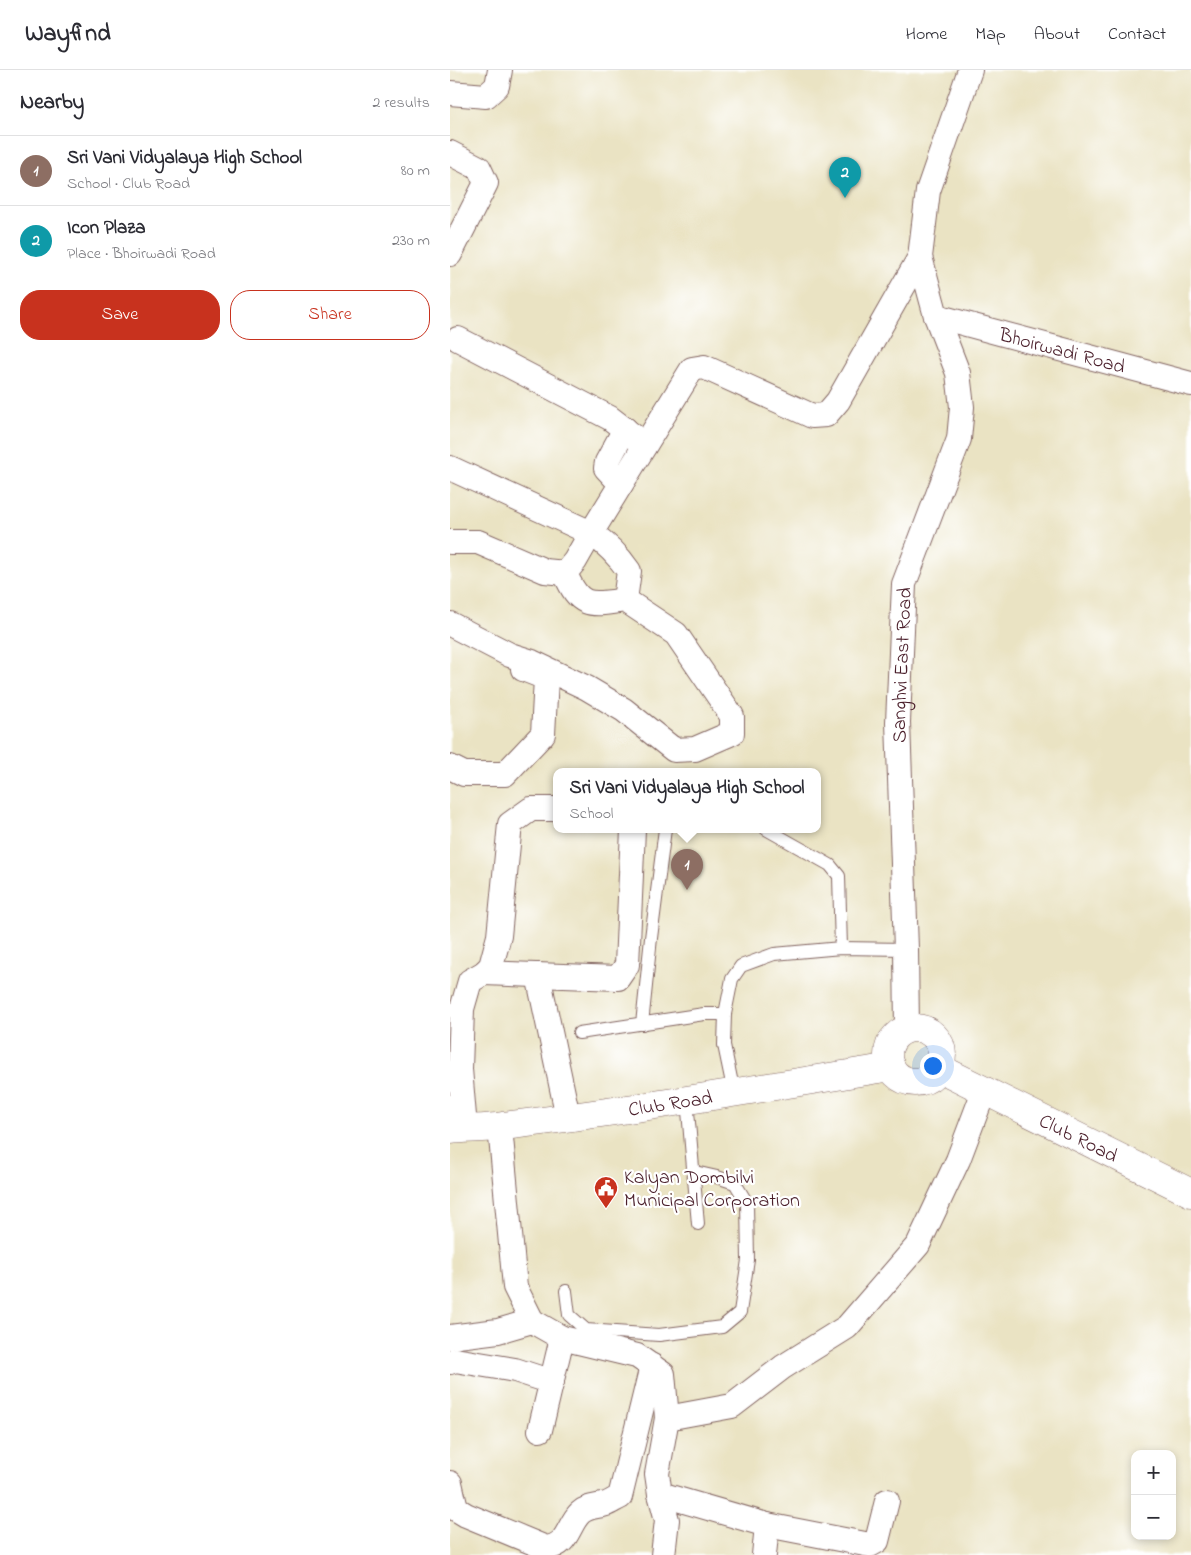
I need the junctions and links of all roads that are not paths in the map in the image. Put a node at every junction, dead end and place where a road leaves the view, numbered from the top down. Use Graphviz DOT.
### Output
graph roads {
  1 [pos="500,70"];
  2 [pos="970,70"];
  3 [pos="450,93"];
  4 [pos="450,153"];
  5 [pos="451,249"];
  6 [pos="920,257"];
  7 [pos="936,316"];
  8 [pos="458,339"];
  9 [pos="1191,384"];
  10 [pos="625,429"];
  11 [pos="645,445"];
  12 [pos="450,468"];
  13 [pos="621,484"];
  14 [pos="591,533"];
  15 [pos="450,542"];
  16 [pos="565,573"];
  17 [pos="625,600"];
  18 [pos="450,624"];
  19 [pos="450,640"];
  20 [pos="450,767"];
  21 [pos="553,809"];
  22 [pos="633,833"];
  23 [pos="664,833"];
  24 [pos="773,833"];
  25 [pos="841,948"];
  26 [pos="906,949"];
  27 [pos="484,973"];
  28 [pos="538,975"];
  29 [pos="725,1014"];
  30 [pos="642,1024"];
  31 [pos="907,1029"];
  32 [pos="579,1033"];
  33 [pos="891,1066"];
  34 [pos="939,1068"];
  35 [pos="984,1090"];
  36 [pos="734,1093"];
  37 [pos="688,1100"];
  38 [pos="450,1101"];
  39 [pos="568,1117"];
  40 [pos="500,1127"];
  41 [pos="457,1129"];
  42 [pos="695,1172"];
  43 [pos="1191,1193"];
  44 [pos="698,1224"];
  45 [pos="566,1291"];
  46 [pos="532,1320"];
  47 [pos="450,1337"];
  48 [pos="562,1338"];
  49 [pos="450,1362"];
  50 [pos="652,1366"];
  51 [pos="552,1382"];
  52 [pos="667,1418"];
  53 [pos="540,1430"];
  54 [pos="450,1483"];
  55 [pos="660,1494"];
  56 [pos="887,1501"];
  57 [pos="767,1525"];
  58 [pos="663,1555"];
  59 [pos="764,1555"];
  1 -- 3 [label="street"];
  2 -- 6 [label="street"];
  4 -- 5 [label="street"];
  6 -- 7 [label="street, Sanghvi East Road"];
  6 -- 11 [label="street"];
  7 -- 9 [label="street, Bhoirwadi Road"];
  7 -- 26 [label="street, Sanghvi East Road"];
  8 -- 10 [label="street"];
  10 -- 11 [label="street"];
  10 -- 13 [label="street"];
  11 -- 13 [label="street"];
  12 -- 14 [label="street"];
  13 -- 14 [label="street"];
  14 -- 16 [label="street"];
  14 -- 17 [label="street"];
  15 -- 16 [label="street"];
  16 -- 17 [label="street"];
  17 -- 18 [label="street"];
  19 -- 20 [label="street"];
  21 -- 27 [label="street"];
  22 -- 28 [label="street"];
  23 -- 30 [label="lane"];
  24 -- 25 [label="lane"];
  25 -- 26 [label="lane"];
  25 -- 29 [label="lane"];
  26 -- 31 [label="street, Sanghvi East Road"];
  27 -- 28 [label="street"];
  27 -- 41 [label="street"];
  28 -- 39 [label="street"];
  29 -- 30 [label="lane"];
  29 -- 36 [label="lane"];
  30 -- 32 [label="lane"];
  31 -- 33 [label="street"];
  31 -- 34 [label="street"];
  33 -- 34 [label="street"];
  33 -- 36 [label="street, Club Road"];
  34 -- 35 [label="street, Club Road"];
  35 -- 43 [label="street, Club Road"];
  35 -- 52 [label="street"];
  36 -- 37 [label="street, Club Road"];
  37 -- 39 [label="street, Club Road"];
  37 -- 42 [label="lane"];
  38 -- 41 [label="lane"];
  39 -- 40 [label="street, Club Road"];
  40 -- 41 [label="street, Club Road"];
  40 -- 46 [label="street"];
  42 -- 44 [label="lane"];
  42 -- 45 [label="lane"];
  46 -- 47 [label="street"];
  46 -- 48 [label="street"];
  48 -- 50 [label="street"];
  48 -- 51 [label="street"];
  49 -- 51 [label="street"];
  50 -- 52 [label="street"];
  50 -- 54 [label="street"];
  51 -- 53 [label="street"];
  52 -- 55 [label="street"];
  55 -- 57 [label="street"];
  55 -- 58 [label="street"];
  56 -- 57 [label="street"];
  57 -- 59 [label="street"];
}
